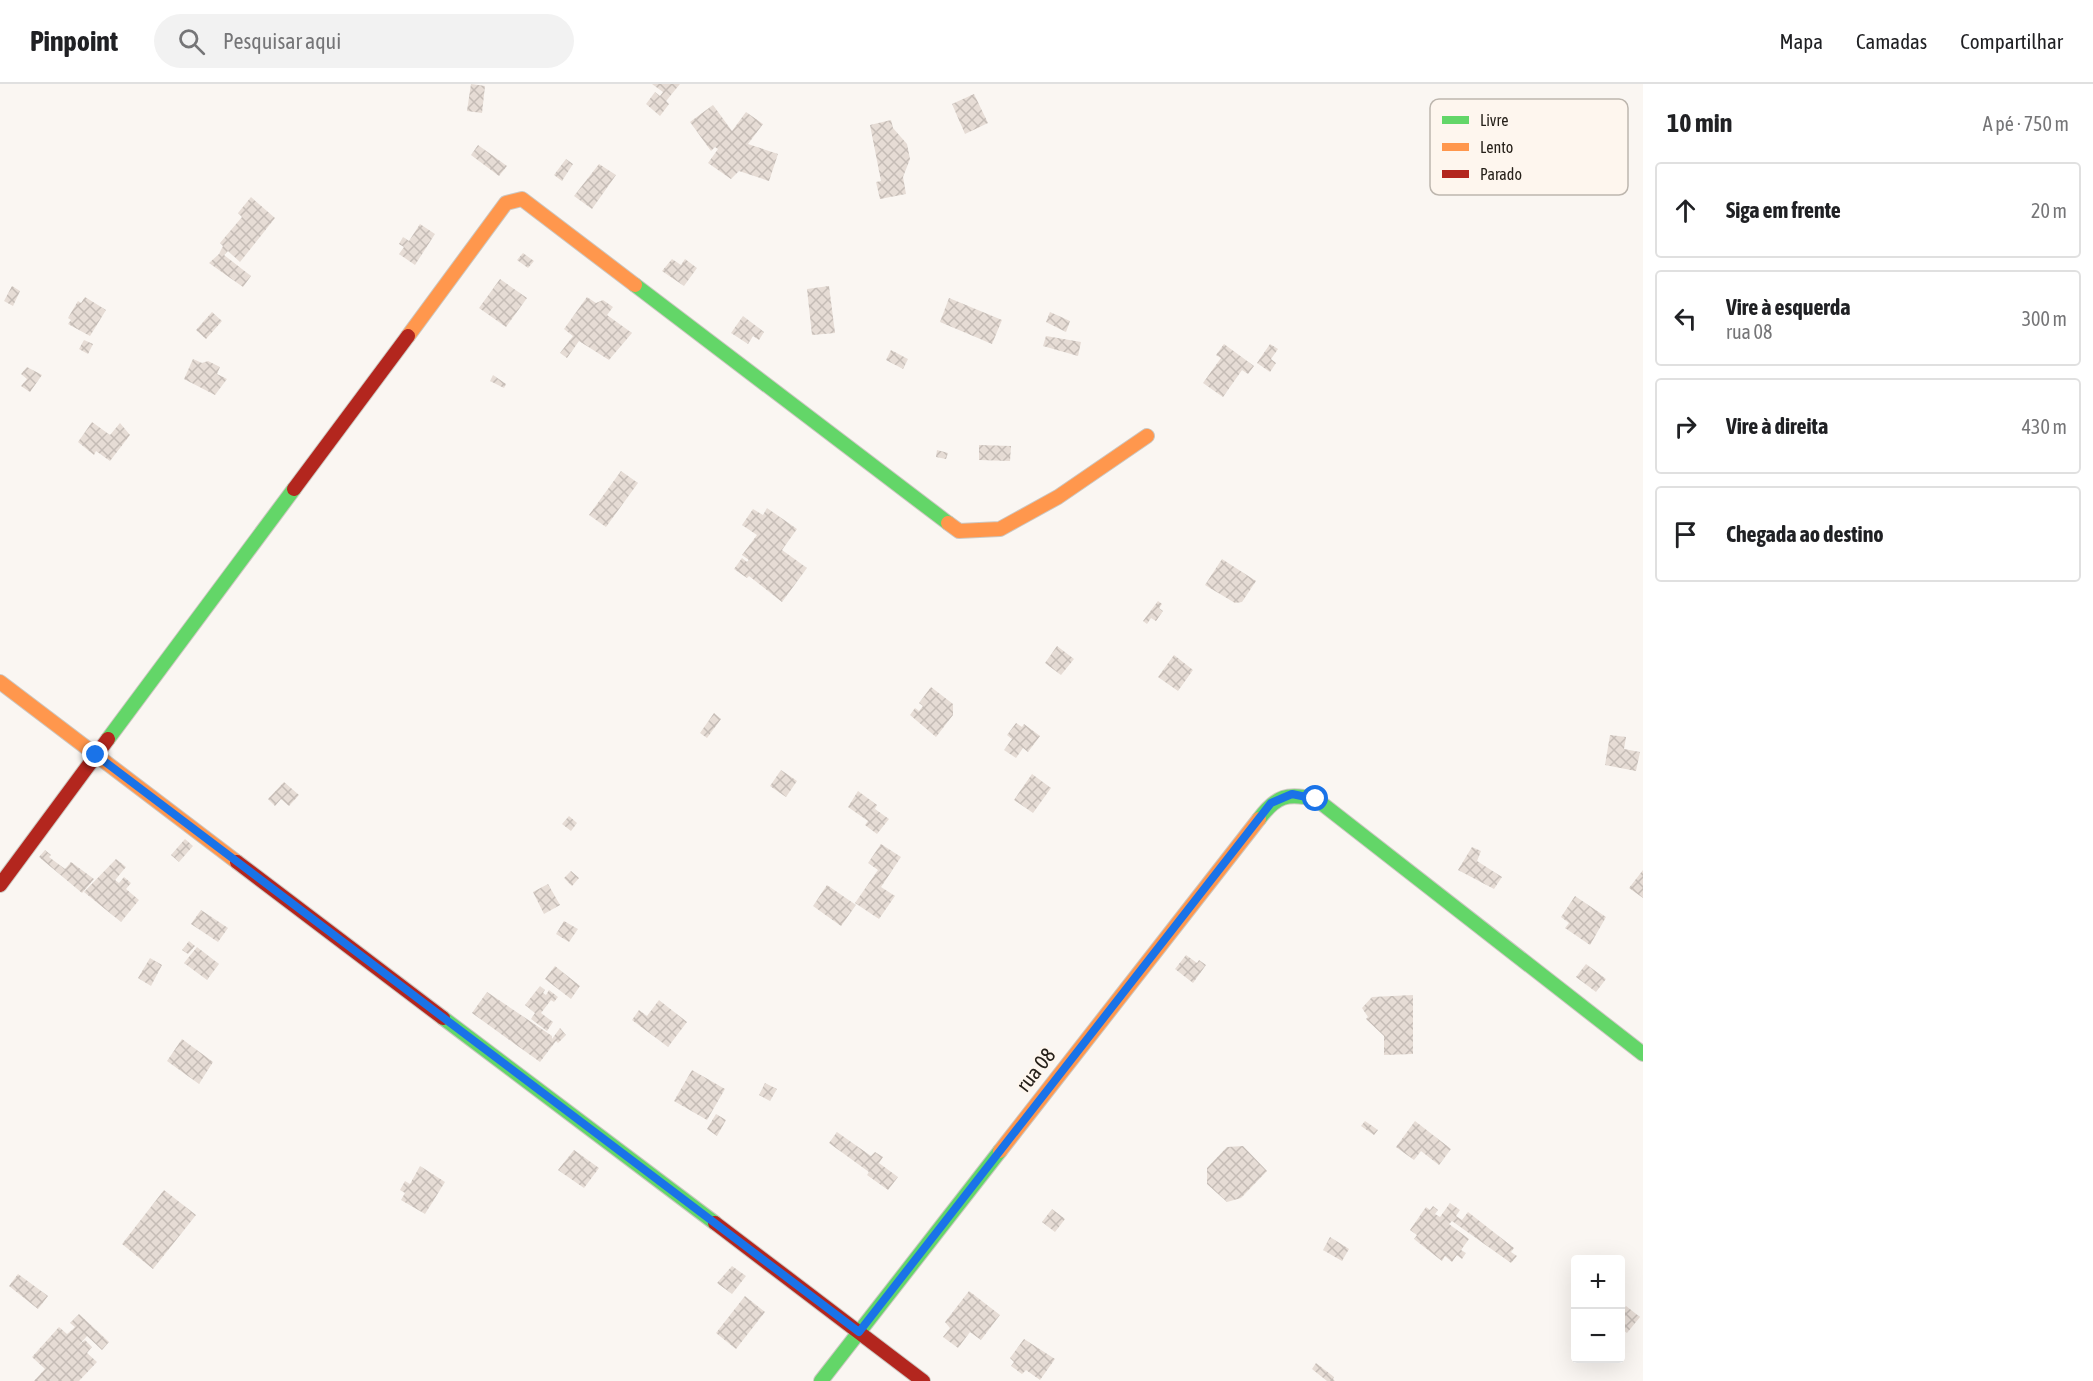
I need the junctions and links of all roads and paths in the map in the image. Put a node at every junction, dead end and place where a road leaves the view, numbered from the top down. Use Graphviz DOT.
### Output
graph roads {
  1 [pos="1147,436"];
  2 [pos="0,682"];
  3 [pos="96,755"];
  4 [pos="0,885"];
  5 [pos="1643,1054"];
  6 [pos="859,1332"];
  7 [pos="821,1381"];
  8 [pos="923,1381"];
  1 -- 3 [label="street"];
  2 -- 3 [label="street"];
  3 -- 4 [label="street"];
  3 -- 6 [label="street"];
  5 -- 6 [label="street, rua 08"];
  6 -- 7 [label="street, rua 08"];
  6 -- 8 [label="street"];
}
